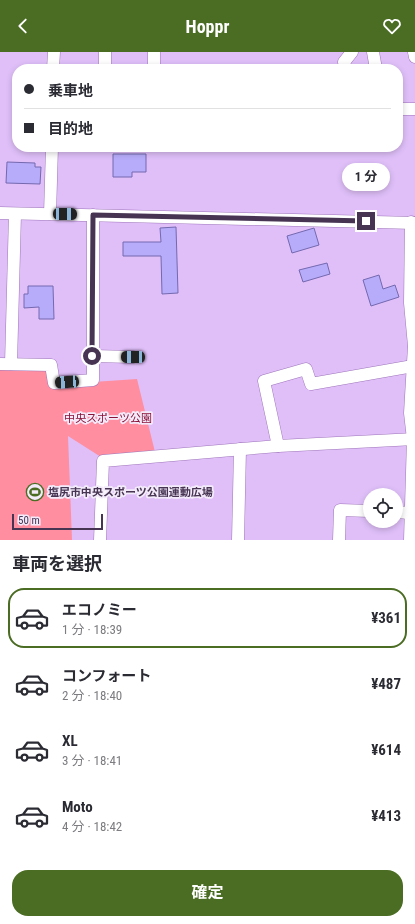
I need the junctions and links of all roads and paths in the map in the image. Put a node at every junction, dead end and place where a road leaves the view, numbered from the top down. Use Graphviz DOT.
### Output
graph roads {
  1 [pos="54,52"];
  2 [pos="105,52"];
  3 [pos="154,52"];
  4 [pos="352,52"];
  5 [pos="373,52"];
  6 [pos="414,52"];
  7 [pos="415,57"];
  8 [pos="54,64"];
  9 [pos="105,64"];
  10 [pos="154,64"];
  11 [pos="345,64"];
  12 [pos="375,64"];
  13 [pos="403,109"];
  14 [pos="415,109"];
  15 [pos="52,152"];
  16 [pos="0,213"];
  17 [pos="15,214"];
  18 [pos="50,214"];
  19 [pos="93,215"];
  20 [pos="413,222"];
  21 [pos="415,346"];
  22 [pos="92,356"];
  23 [pos="133,357"];
  24 [pos="6,364"];
  25 [pos="413,366"];
  26 [pos="414,439"];
  27 [pos="278,446"];
  28 [pos="240,449"];
  29 [pos="363,511"];
  30 [pos="403,512"];
  31 [pos="410,513"];
  32 [pos="100,540"];
  33 [pos="238,540"];
  34 [pos="339,540"];
  35 [pos="410,540"];
  1 -- 8 [label="street"];
  2 -- 9 [label="street"];
  3 -- 10 [label="street"];
  4 -- 11 [label="street"];
  5 -- 12 [label="street"];
  6 -- 7 [label="street"];
  13 -- 14 [label="street"];
  15 -- 18 [label="street"];
  16 -- 17 [label="street"];
  17 -- 18 [label="street"];
  17 -- 24 [label="street"];
  18 -- 19 [label="street"];
  19 -- 20 [label="street"];
  19 -- 22 [label="street"];
  20 -- 21 [label="street"];
  21 -- 25 [label="street"];
  22 -- 23 [label="street"];
  22 -- 24 [label="street"];
  25 -- 26 [label="street"];
  25 -- 27 [label="street"];
  26 -- 27 [label="street"];
  26 -- 31 [label="street"];
  27 -- 28 [label="street"];
  28 -- 32 [label="street"];
  28 -- 33 [label="street"];
  29 -- 34 [label="street"];
  30 -- 31 [label="street"];
  31 -- 35 [label="street"];
}
